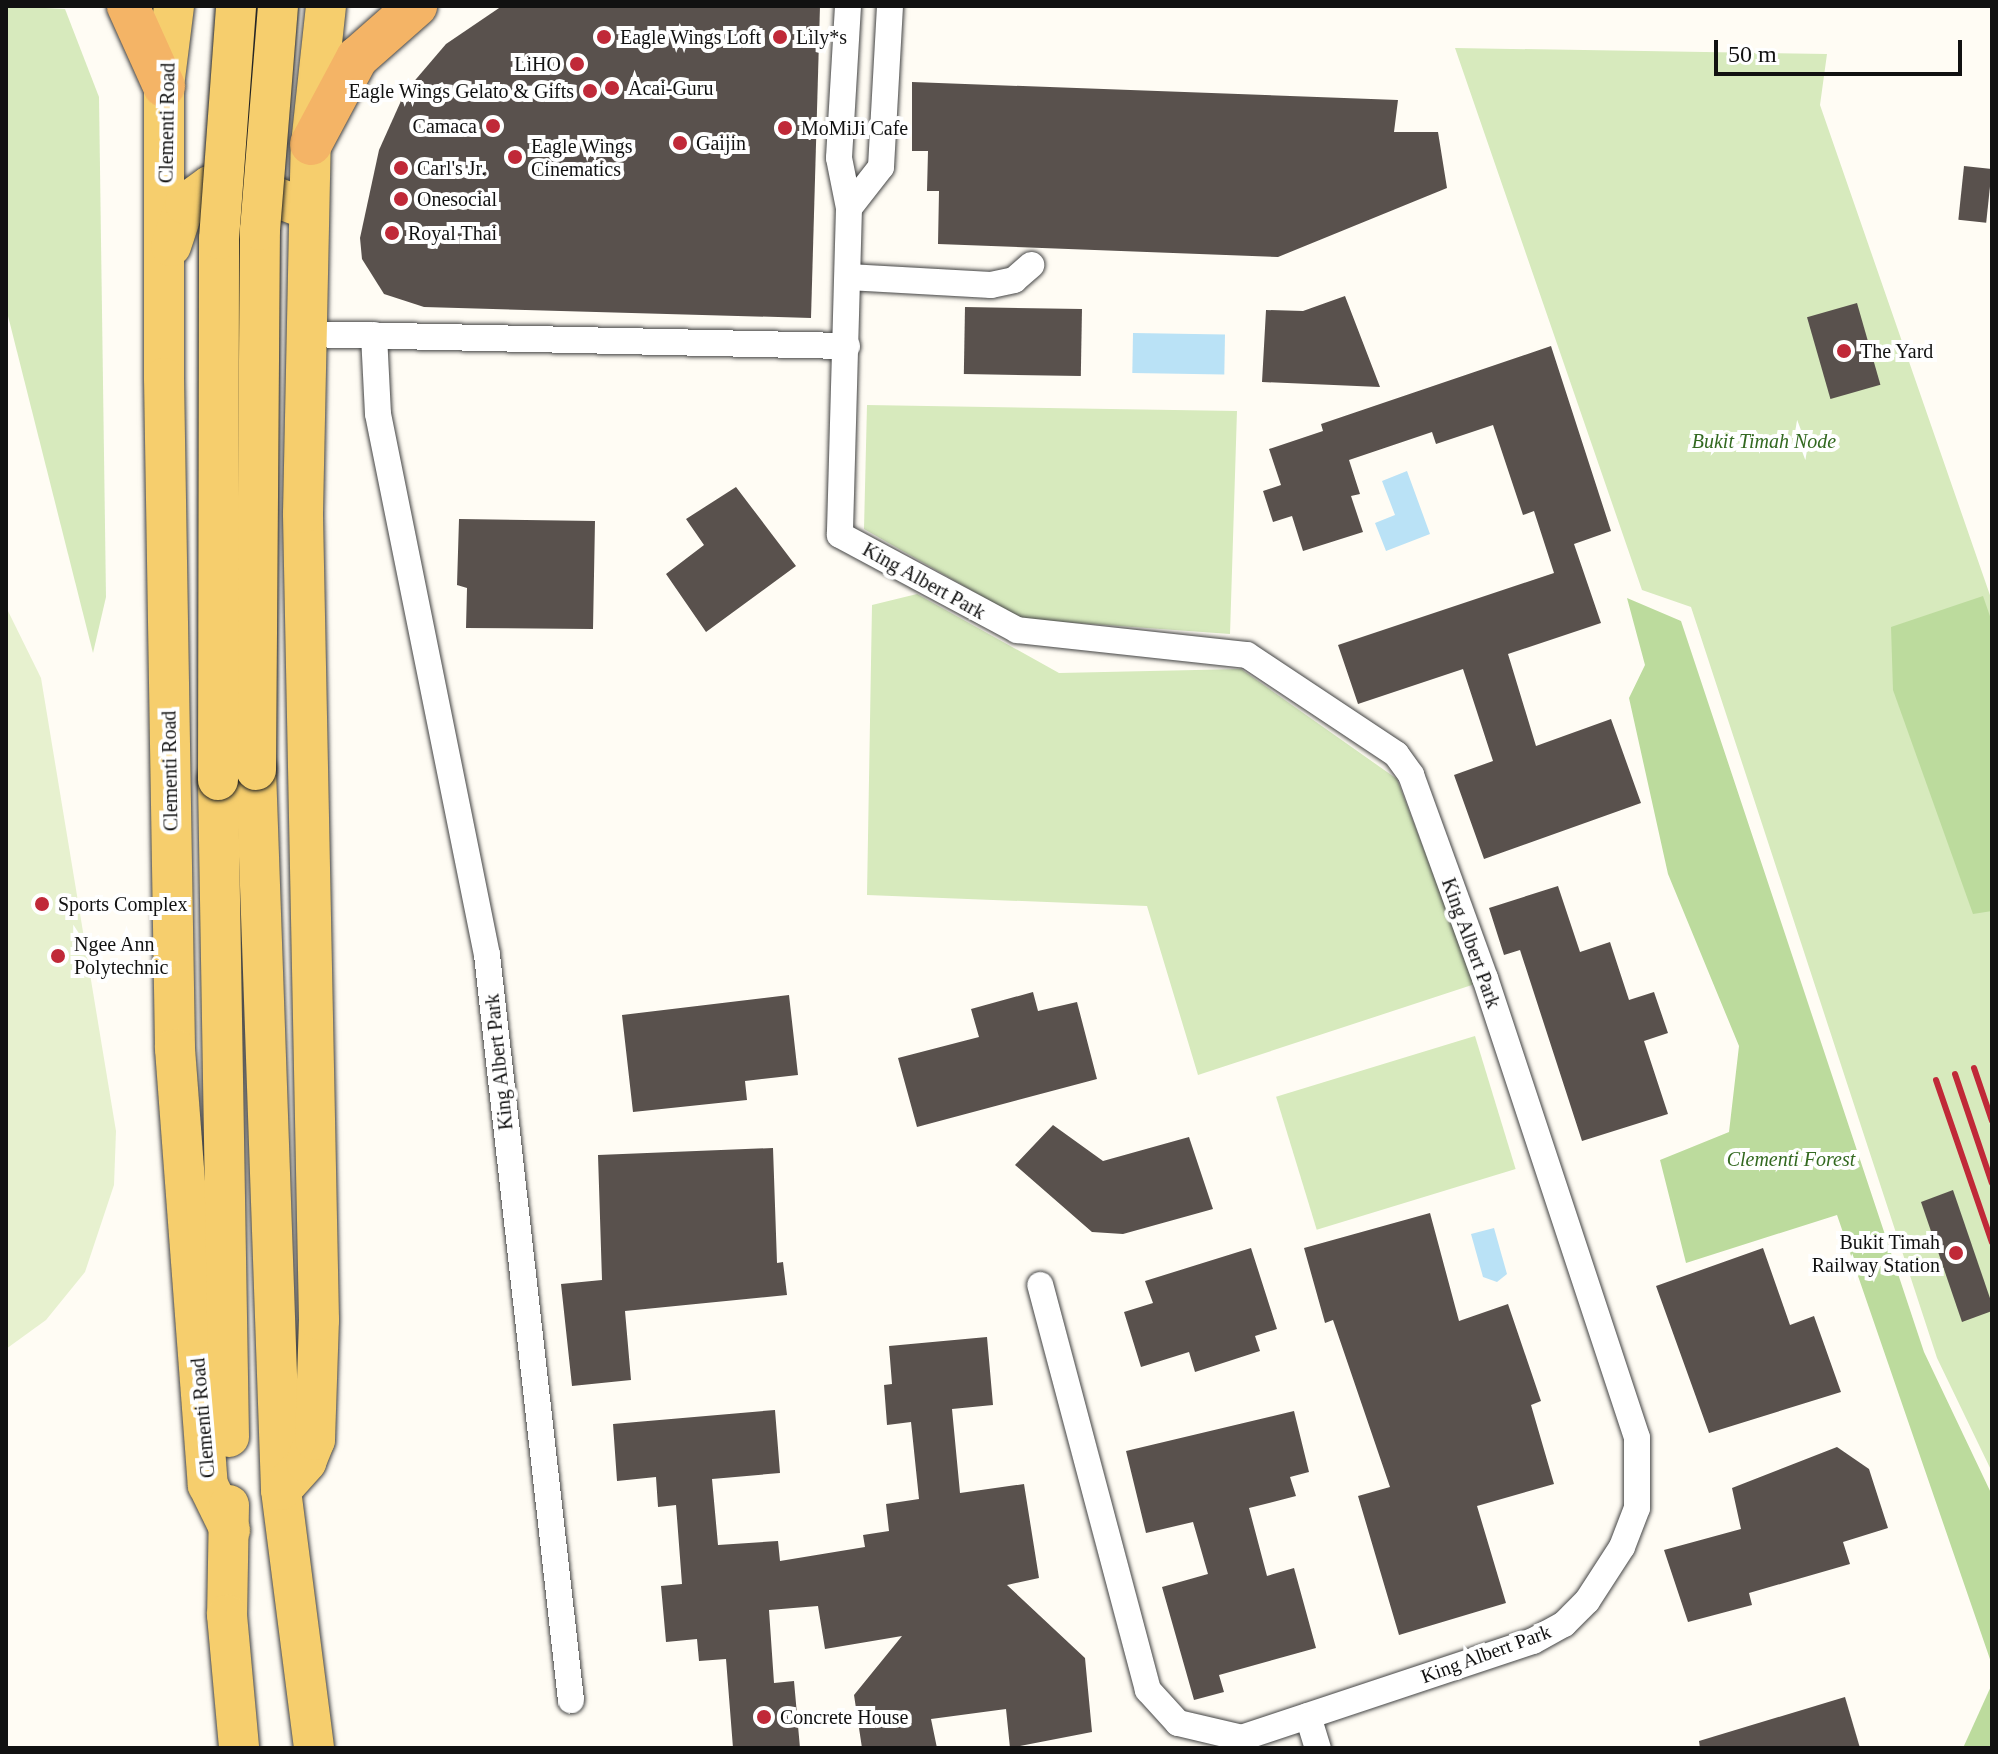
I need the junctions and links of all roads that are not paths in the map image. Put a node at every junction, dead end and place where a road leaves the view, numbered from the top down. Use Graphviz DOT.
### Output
graph roads {
  1 [pos="128,6"];
  2 [pos="174,6"];
  3 [pos="236,6"];
  4 [pos="278,6"];
  5 [pos="326,6"];
  6 [pos="416,6"];
  7 [pos="848,6"];
  8 [pos="890,6"];
  9 [pos="844,77"];
  10 [pos="886,79"];
  11 [pos="164,86"];
  12 [pos="311,144"];
  13 [pos="849,208"];
  14 [pos="311,210"];
  15 [pos="167,257"];
  16 [pos="1031,265"];
  17 [pos="848,277"];
  18 [pos="304,334"];
  19 [pos="374,335"];
  20 [pos="847,346"];
  21 [pos="1040,1285"];
  22 [pos="281,1490"];
  23 [pos="230,1530"];
  24 [pos="571,1700"];
  25 [pos="1308,1716"];
  26 [pos="239,1748"];
  27 [pos="314,1748"];
  28 [pos="1318,1748"];
  1 -- 11 [label="highway"];
  2 -- 11 [label="main road, Clementi Road"];
  3 -- 23 [label="main road, Clementi Road, bridge"];
  4 -- 22 [label="main road, bridge"];
  5 -- 12 [label="main road"];
  6 -- 12 [label="highway"];
  7 -- 9 [label="street, King Albert Park"];
  8 -- 10 [label="street"];
  9 -- 10 [label="street"];
  9 -- 13 [label="street, King Albert Park"];
  10 -- 13 [label="street"];
  11 -- 15 [label="main road, Clementi Road"];
  12 -- 14 [label="main road"];
  13 -- 17 [label="street, King Albert Park"];
  14 -- 15 [label="main road"];
  14 -- 18 [label="main road"];
  15 -- 23 [label="main road, Clementi Road"];
  16 -- 17 [label="street"];
  17 -- 20 [label="street, King Albert Park"];
  18 -- 19 [label="street"];
  18 -- 22 [label="main road"];
  19 -- 20 [label="street"];
  19 -- 24 [label="street, King Albert Park"];
  20 -- 25 [label="street, King Albert Park"];
  21 -- 25 [label="street, King Albert Park"];
  22 -- 27 [label="main road"];
  23 -- 26 [label="main road, Clementi Road"];
  25 -- 28 [label="street"];
}
